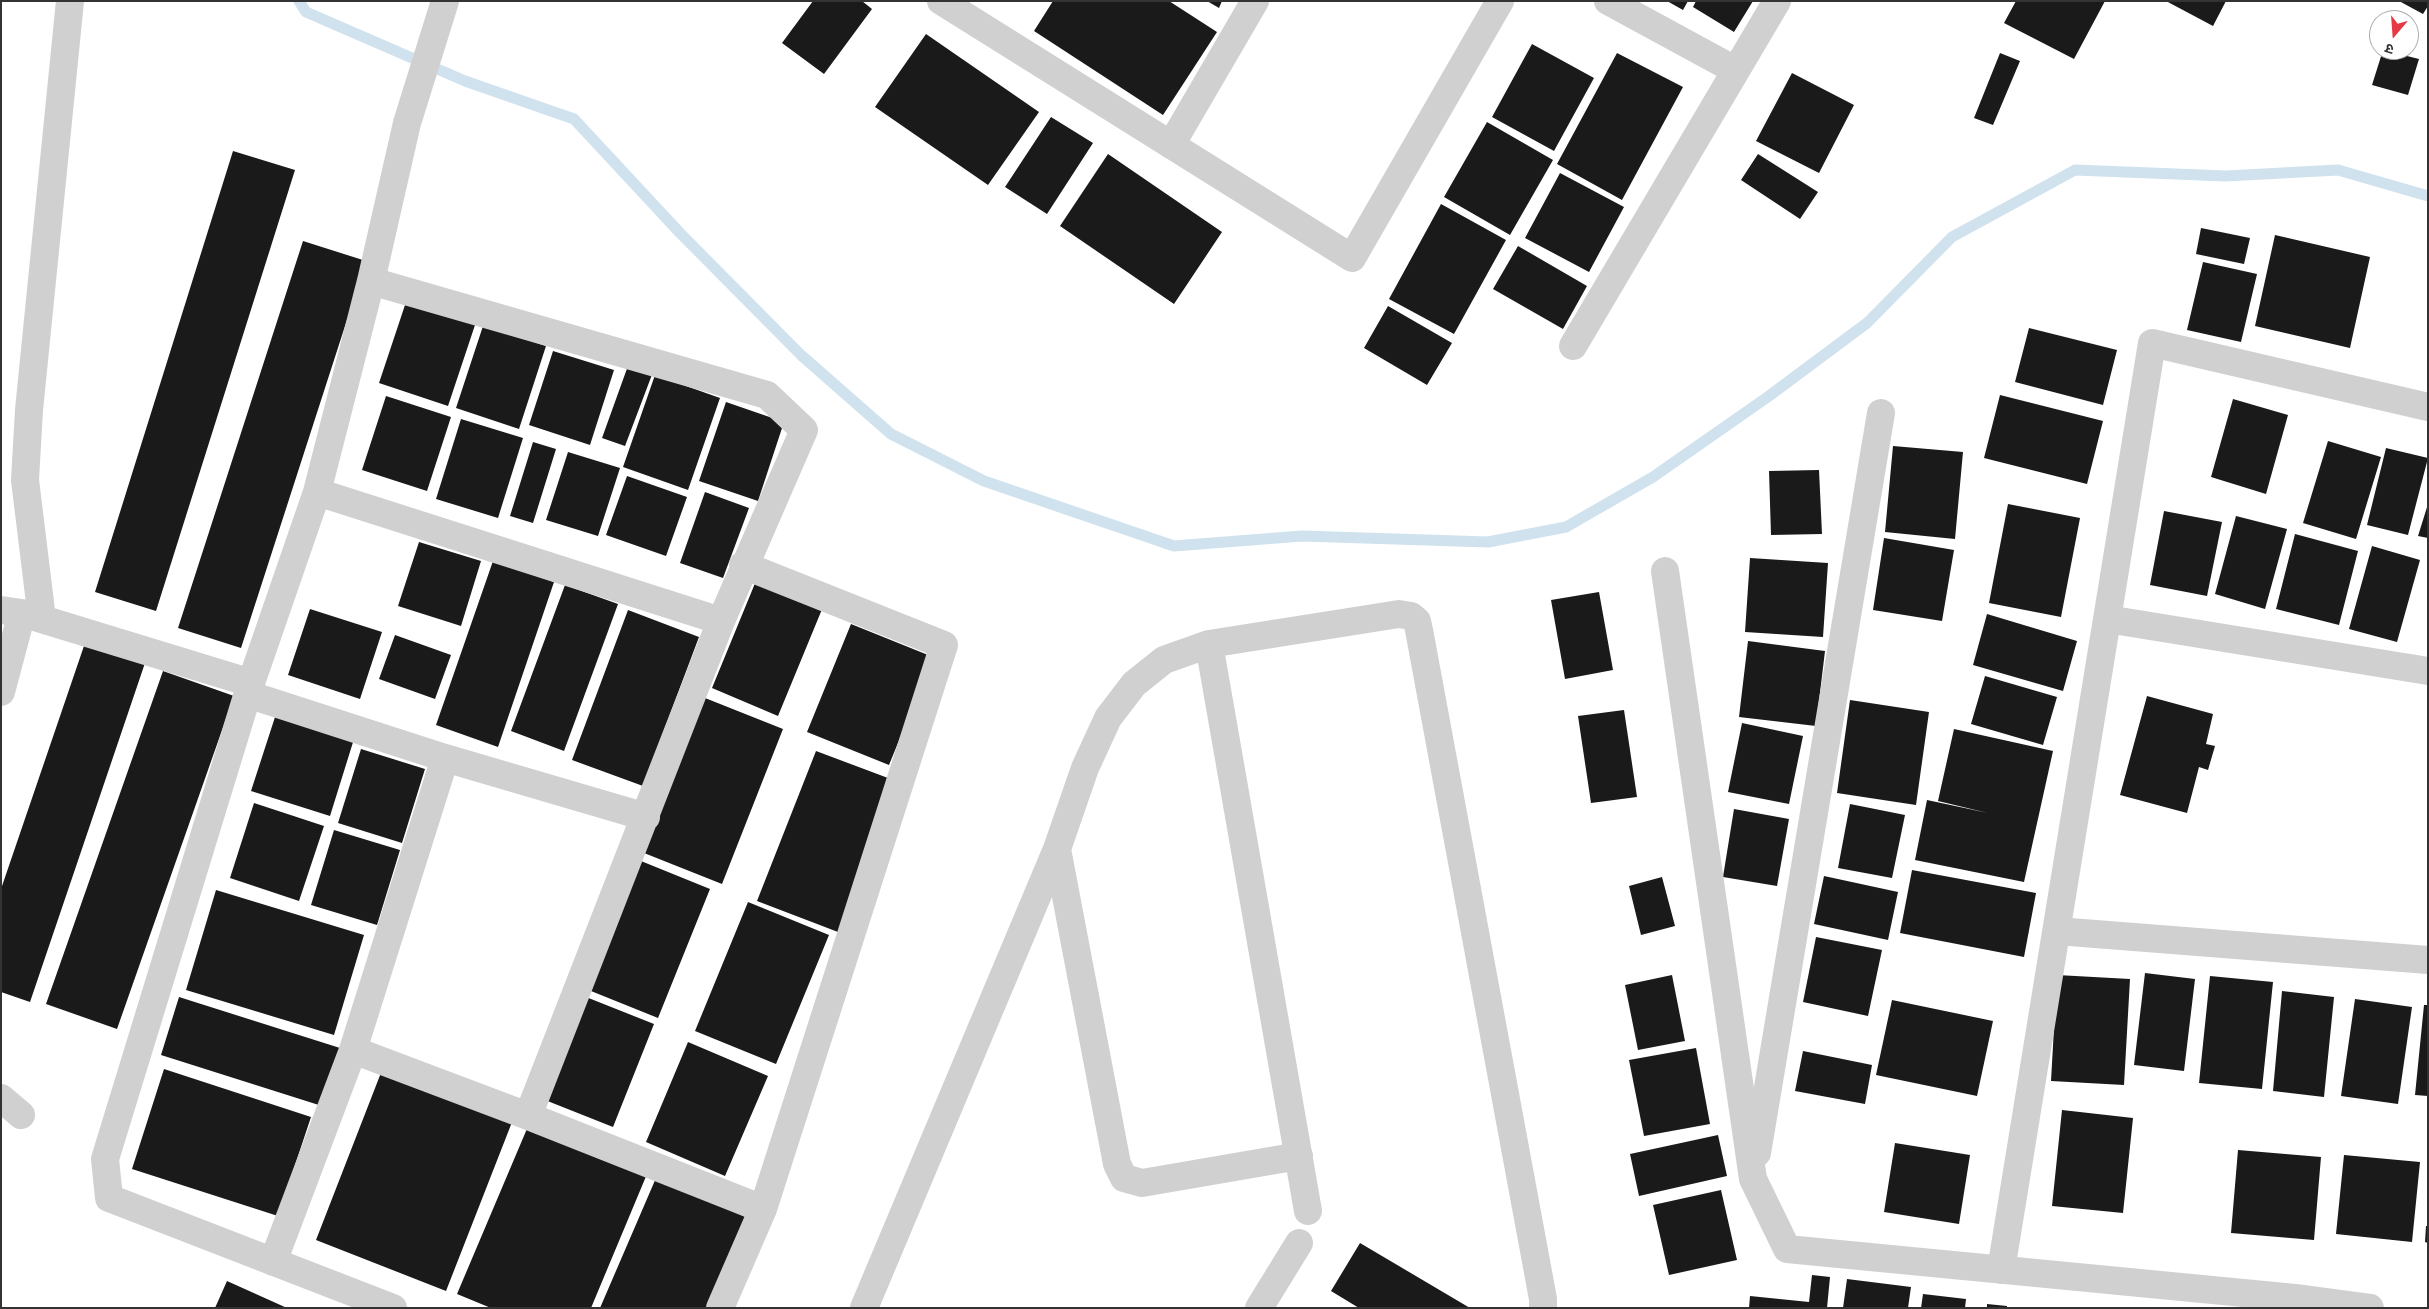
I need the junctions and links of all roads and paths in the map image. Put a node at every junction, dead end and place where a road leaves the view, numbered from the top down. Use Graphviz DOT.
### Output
graph roads {
  1 [pos="70,1"];
  2 [pos="941,1"];
  3 [pos="1255,1"];
  4 [pos="1500,1"];
  5 [pos="1608,1"];
  6 [pos="1777,1"];
  7 [pos="444,2"];
  8 [pos="980,12"];
  9 [pos="1735,70"];
  10 [pos="1171,145"];
  11 [pos="371,281"];
  12 [pos="1573,346"];
  13 [pos="2428,407"];
  14 [pos="1880,413"];
  15 [pos="317,492"];
  16 [pos="744,566"];
  17 [pos="1665,571"];
  18 [pos="22,614"];
  19 [pos="2107,620"];
  20 [pos="721,621"];
  21 [pos="1209,644"];
  22 [pos="2428,671"];
  23 [pos="250,689"];
  24 [pos="1,692"];
  25 [pos="445,758"];
  26 [pos="646,817"];
  27 [pos="1057,849"];
  28 [pos="2057,930"];
  29 [pos="2428,960"];
  30 [pos="353,1050"];
  31 [pos="528,1116"];
  32 [pos="1299,1156"];
  33 [pos="1753,1179"];
  34 [pos="763,1209"];
  35 [pos="1308,1211"];
  36 [pos="1299,1243"];
  37 [pos="273,1262"];
  38 [pos="2001,1270"];
  39 [pos="340,1299"];
  40 [pos="2295,1303"];
  41 [pos="393,1308"];
  42 [pos="720,1308"];
  43 [pos="864,1308"];
  44 [pos="1259,1308"];
  45 [pos="1543,1308"];
  46 [pos="2370,1308"];
  1 -- 18 [label="street"];
  2 -- 8 [label="street"];
  3 -- 10 [label="street"];
  4 -- 10 [label="street"];
  5 -- 9 [label="street"];
  6 -- 9 [label="street"];
  7 -- 11 [label="street"];
  8 -- 10 [label="street"];
  9 -- 12 [label="street"];
  11 -- 15 [label="street"];
  11 -- 16 [label="street"];
  13 -- 19 [label="street"];
  14 -- 33 [label="street"];
  15 -- 20 [label="street"];
  15 -- 23 [label="street"];
  16 -- 20 [label="street"];
  16 -- 34 [label="street"];
  17 -- 33 [label="street"];
  18 -- 23 [label="street"];
  18 -- 24 [label="street"];
  19 -- 22 [label="street"];
  19 -- 28 [label="street"];
  20 -- 26 [label="street"];
  21 -- 27 [label="street"];
  21 -- 32 [label="street"];
  21 -- 45 [label="street"];
  23 -- 25 [label="street"];
  23 -- 37 [label="street"];
  25 -- 26 [label="street"];
  25 -- 30 [label="street"];
  26 -- 31 [label="street"];
  27 -- 32 [label="street"];
  27 -- 43 [label="street"];
  28 -- 29 [label="street"];
  28 -- 38 [label="street"];
  30 -- 31 [label="street"];
  30 -- 37 [label="street"];
  31 -- 34 [label="street"];
  32 -- 35 [label="street"];
  33 -- 38 [label="street"];
  34 -- 42 [label="street"];
  36 -- 44 [label="street"];
  37 -- 39 [label="street"];
  38 -- 40 [label="street"];
  39 -- 41 [label="street"];
  40 -- 46 [label="street"];
}
